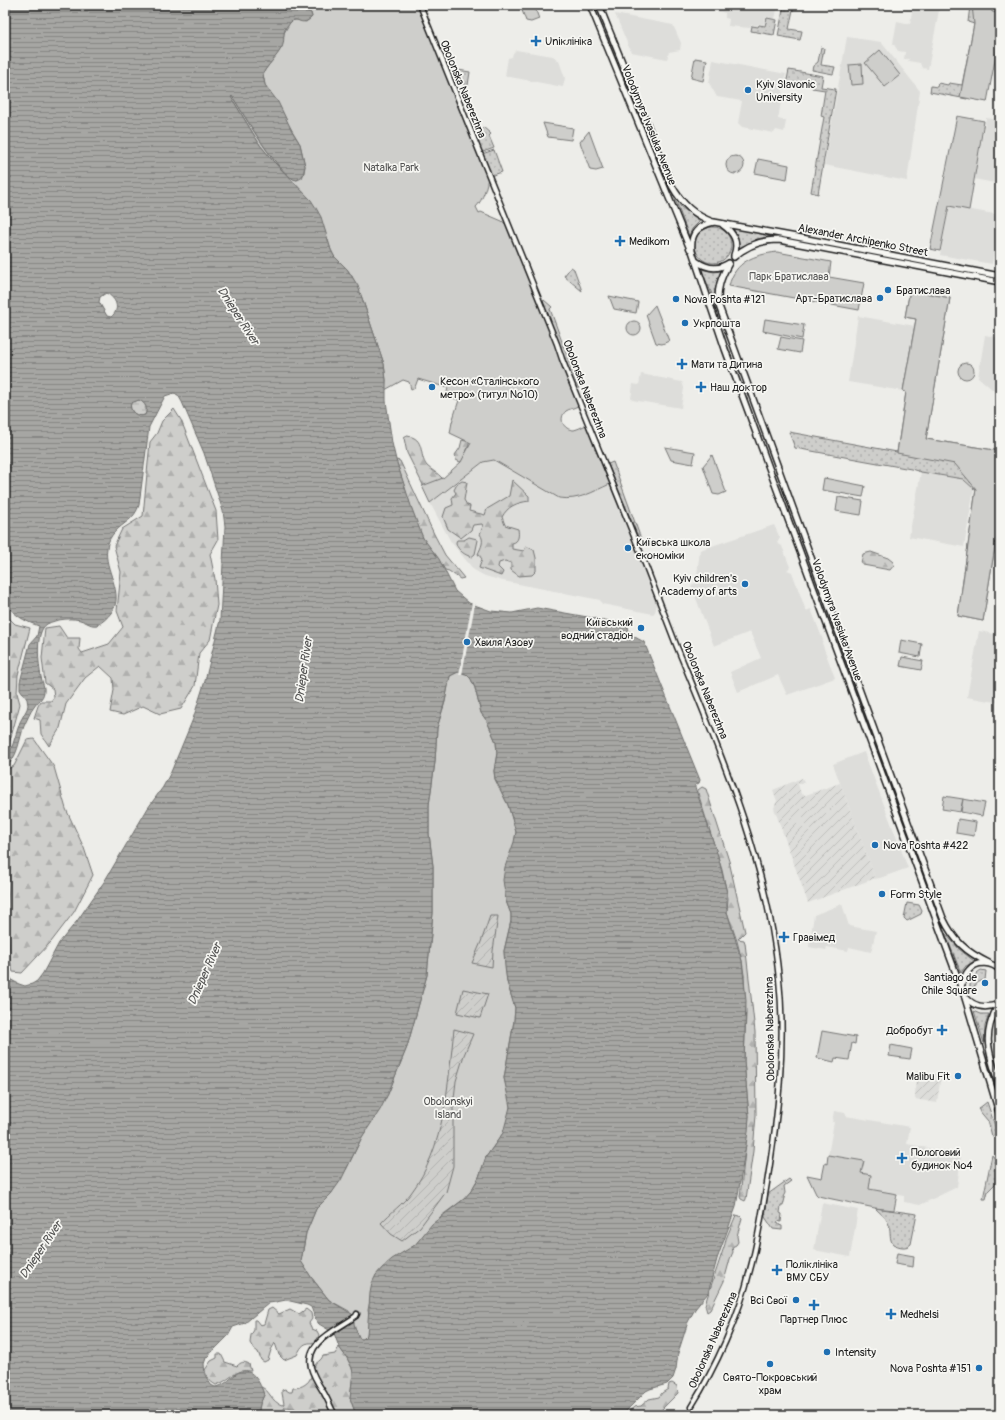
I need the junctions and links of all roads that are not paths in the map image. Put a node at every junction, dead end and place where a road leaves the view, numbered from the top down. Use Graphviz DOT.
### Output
graph roads {
  1 [pos="420,5"];
  2 [pos="590,5"];
  3 [pos="600,7"];
  4 [pos="593,13"];
  5 [pos="714,222"];
  6 [pos="722,224"];
  7 [pos="692,251"];
  8 [pos="734,257"];
  9 [pos="695,260"];
  10 [pos="729,263"];
  11 [pos="1000,276"];
  12 [pos="1000,282"];
  13 [pos="791,502"];
  14 [pos="784,504"];
  15 [pos="991,964"];
  16 [pos="1000,964"];
  17 [pos="1000,970"];
  18 [pos="961,987"];
  19 [pos="964,995"];
  20 [pos="1000,1004"];
  21 [pos="1000,1088"];
  22 [pos="1000,1116"];
  23 [pos="357,1315"];
  24 [pos="691,1407"];
  25 [pos="335,1415"];
  26 [pos="700,1415"];
  27 [pos="713,1415"];
  1 -- 24 [label="street, Obolonska Naberezhna"];
  2 -- 4 [label="main road, Volodymyra Ivasiuka Avenue"];
  3 -- 4 [label="main road"];
  3 -- 5 [label="main road, Volodymyra Ivasiuka Avenue"];
  4 -- 7 [label="main road, Volodymyra Ivasiuka Avenue"];
  5 -- 6 [label="main road"];
  5 -- 7 [label="main road"];
  6 -- 8 [label="main road"];
  6 -- 11 [label="main road, Alexander Archipenko Street"];
  7 -- 9 [label="main road"];
  8 -- 10 [label="main road"];
  8 -- 12 [label="main road, Alexander Archipenko Street"];
  9 -- 10 [label="main road"];
  9 -- 14 [label="main road, Volodymyra Ivasiuka Avenue"];
  10 -- 13 [label="main road, Volodymyra Ivasiuka Avenue"];
  13 -- 14 [label="main road"];
  13 -- 15 [label="main road, Volodymyra Ivasiuka Avenue"];
  14 -- 18 [label="main road, Volodymyra Ivasiuka Avenue"];
  15 -- 16 [label="main road"];
  15 -- 17 [label="main road"];
  15 -- 18 [label="main road"];
  18 -- 19 [label="main road"];
  19 -- 20 [label="main road"];
  19 -- 22 [label="main road"];
  20 -- 21 [label="main road"];
  23 -- 25 [label="street"];
  26 -- 27 [label="street"];
}
